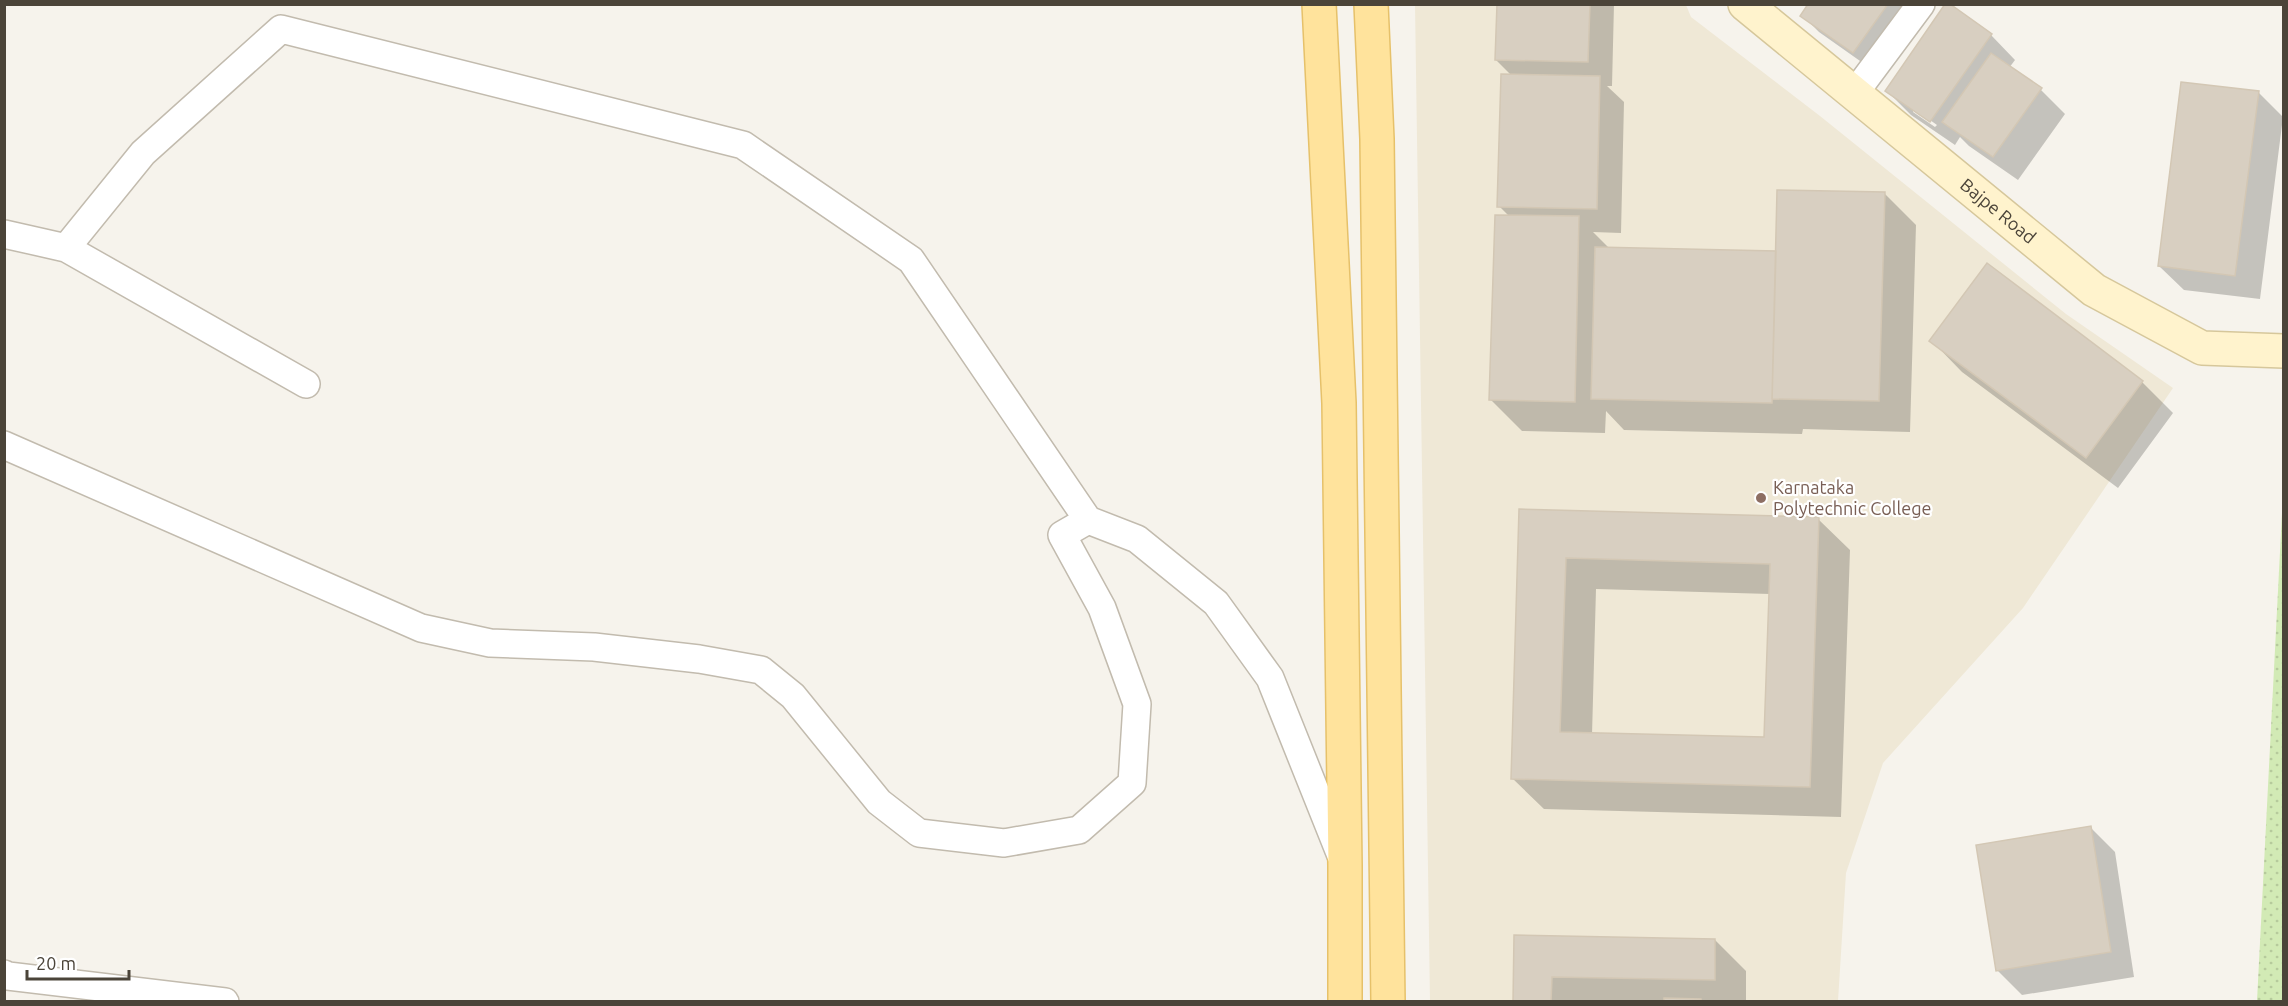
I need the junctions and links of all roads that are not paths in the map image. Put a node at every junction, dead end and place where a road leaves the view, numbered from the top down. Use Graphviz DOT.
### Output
graph roads {
  1 [pos="1319,4"];
  2 [pos="1371,4"];
  3 [pos="1745,4"];
  4 [pos="1921,4"];
  5 [pos="1854,94"];
  6 [pos="4,234"];
  7 [pos="66,248"];
  8 [pos="2283,351"];
  9 [pos="306,384"];
  10 [pos="4,446"];
  11 [pos="1088,520"];
  12 [pos="1345,866"];
  13 [pos="1345,910"];
  14 [pos="1388,913"];
  15 [pos="4,974"];
  16 [pos="225,1002"];
  17 [pos="1344,1002"];
  18 [pos="1388,1002"];
  1 -- 12 [label="main road"];
  2 -- 14 [label="main road"];
  3 -- 5 [label="street, Bajpe Road"];
  4 -- 5 [label="street"];
  5 -- 8 [label="street, Bajpe Road"];
  6 -- 7 [label="street"];
  7 -- 9 [label="street"];
  7 -- 11 [label="street"];
  10 -- 11 [label="street"];
  11 -- 12 [label="street"];
  12 -- 13 [label="main road"];
  13 -- 14 [label="main road"];
  13 -- 17 [label="main road"];
  14 -- 18 [label="main road"];
  15 -- 16 [label="street"];
}
